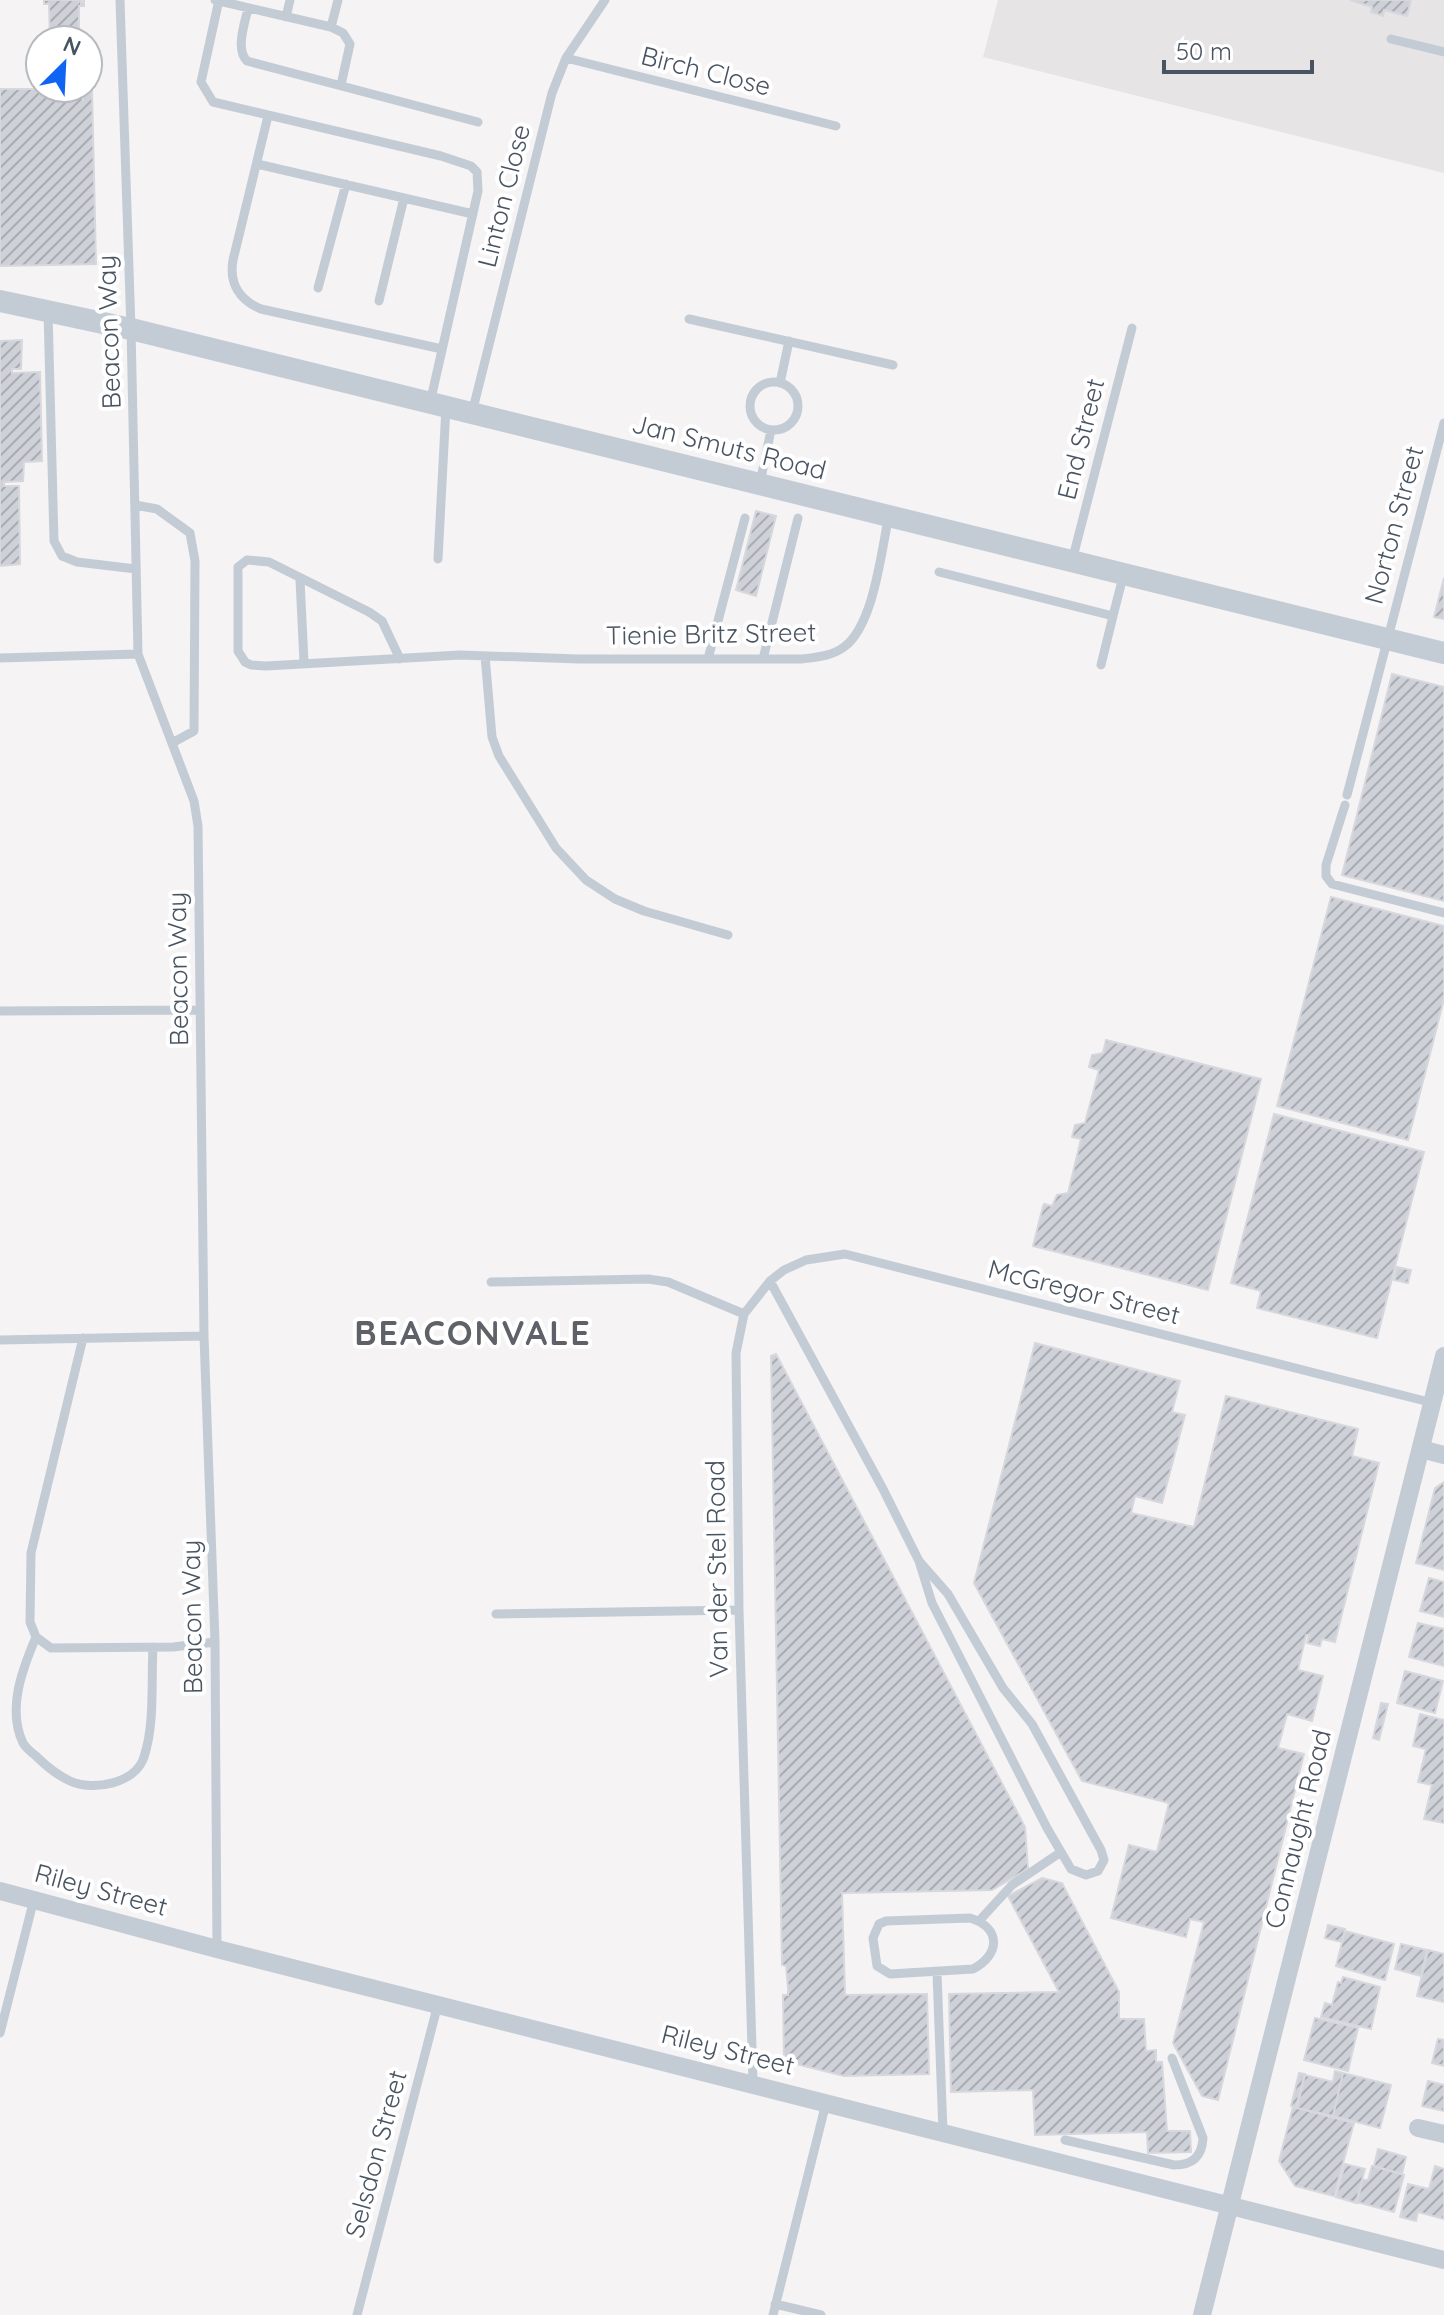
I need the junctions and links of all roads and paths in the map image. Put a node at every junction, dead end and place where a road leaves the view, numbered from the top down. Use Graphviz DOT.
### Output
graph roads {
  1 [pos="120,0"];
  2 [pos="218,0"];
  3 [pos="290,0"];
  4 [pos="338,0"];
  5 [pos="605,0"];
  6 [pos="248,8"];
  7 [pos="286,17"];
  8 [pos="331,27"];
  9 [pos="1391,39"];
  10 [pos="1444,52"];
  11 [pos="566,58"];
  12 [pos="341,85"];
  13 [pos="268,116"];
  14 [pos="478,122"];
  15 [pos="836,126"];
  16 [pos="257,164"];
  17 [pos="346,184"];
  18 [pos="404,198"];
  19 [pos="473,214"];
  20 [pos="318,288"];
  21 [pos="0,301"];
  22 [pos="379,301"];
  23 [pos="48,311"];
  24 [pos="689,319"];
  25 [pos="1132,328"];
  26 [pos="131,329"];
  27 [pos="789,341"];
  28 [pos="442,349"];
  29 [pos="893,365"];
  30 [pos="780,383"];
  31 [pos="438,405"];
  32 [pos="472,413"];
  33 [pos="1444,423"];
  34 [pos="771,430"];
  35 [pos="760,483"];
  36 [pos="135,505"];
  37 [pos="889,515"];
  38 [pos="745,518"];
  39 [pos="798,518"];
  40 [pos="438,559"];
  41 [pos="1072,561"];
  42 [pos="136,569"];
  43 [pos="939,572"];
  44 [pos="1124,573"];
  45 [pos="300,580"];
  46 [pos="1113,616"];
  47 [pos="1387,639"];
  48 [pos="1444,653"];
  49 [pos="138,654"];
  50 [pos="485,656"];
  51 [pos="0,658"];
  52 [pos="400,659"];
  53 [pos="708,659"];
  54 [pos="763,659"];
  55 [pos="304,662"];
  56 [pos="1101,665"];
  57 [pos="172,743"];
  58 [pos="1444,913"];
  59 [pos="728,935"];
  60 [pos="200,1010"];
  61 [pos="0,1011"];
  62 [pos="770,1281"];
  63 [pos="491,1282"];
  64 [pos="744,1314"];
  65 [pos="204,1336"];
  66 [pos="83,1338"];
  67 [pos="0,1340"];
  68 [pos="1444,1356"];
  69 [pos="1433,1403"];
  70 [pos="1421,1449"];
  71 [pos="1444,1455"];
  72 [pos="919,1561"];
  73 [pos="739,1610"];
  74 [pos="496,1614"];
  75 [pos="36,1637"];
  76 [pos="215,1642"];
  77 [pos="153,1647"];
  78 [pos="1061,1852"];
  79 [pos="0,1891"];
  80 [pos="34,1899"];
  81 [pos="979,1921"];
  82 [pos="217,1949"];
  83 [pos="937,1973"];
  84 [pos="438,2004"];
  85 [pos="0,2033"];
  86 [pos="1172,2058"];
  87 [pos="753,2083"];
  88 [pos="826,2103"];
  89 [pos="1418,2128"];
  90 [pos="943,2132"];
  91 [pos="1444,2134"];
  92 [pos="1065,2140"];
  93 [pos="1101,2148"];
  94 [pos="1095,2171"];
  95 [pos="1230,2204"];
  96 [pos="1444,2260"];
  97 [pos="775,2304"];
  98 [pos="357,2315"];
  99 [pos="773,2315"];
  100 [pos="821,2315"];
  101 [pos="1202,2315"];
  1 -- 26 [label="lane, Beacon Way"];
  2 -- 6 [label="lane"];
  2 -- 13 [label="lane"];
  3 -- 7 [label="lane"];
  4 -- 8 [label="lane"];
  5 -- 11 [label="lane, Linton Close"];
  6 -- 7 [label="lane"];
  6 -- 12 [label="lane"];
  7 -- 8 [label="lane"];
  8 -- 12 [label="lane"];
  9 -- 10 [label="lane"];
  11 -- 15 [label="lane, Birch Close"];
  11 -- 32 [label="lane, Linton Close"];
  12 -- 14 [label="lane"];
  13 -- 16 [label="lane"];
  13 -- 19 [label="lane"];
  16 -- 17 [label="lane"];
  16 -- 28 [label="lane"];
  17 -- 18 [label="lane"];
  17 -- 20 [label="lane"];
  18 -- 19 [label="lane"];
  18 -- 22 [label="lane"];
  19 -- 28 [label="lane"];
  21 -- 23 [label="street, Jan Smuts Road"];
  23 -- 26 [label="street, Jan Smuts Road"];
  23 -- 42 [label="lane"];
  24 -- 27 [label="lane"];
  25 -- 41 [label="lane, End Street"];
  26 -- 31 [label="street, Jan Smuts Road"];
  26 -- 36 [label="lane, Beacon Way"];
  27 -- 29 [label="lane"];
  27 -- 30 [label="lane"];
  28 -- 31 [label="lane"];
  30 -- 34 [label="lane"];
  30 -- 34 [label="lane"];
  31 -- 32 [label="street, Jan Smuts Road"];
  31 -- 40 [label="lane"];
  32 -- 35 [label="street, Jan Smuts Road"];
  33 -- 47 [label="lane, Norton Street"];
  34 -- 35 [label="lane"];
  35 -- 37 [label="street, Jan Smuts Road"];
  36 -- 42 [label="lane, Beacon Way"];
  36 -- 57 [label="lane"];
  37 -- 41 [label="street, Jan Smuts Road"];
  37 -- 54 [label="lane, Tienie Britz Street"];
  38 -- 53 [label="lane"];
  39 -- 54 [label="lane"];
  41 -- 44 [label="street, Jan Smuts Road"];
  42 -- 49 [label="lane, Beacon Way"];
  43 -- 46 [label="lane"];
  44 -- 46 [label="lane"];
  44 -- 47 [label="street, Jan Smuts Road"];
  45 -- 52 [label="lane"];
  45 -- 55 [label="lane"];
  45 -- 55 [label="lane, Tienie Britz Street"];
  46 -- 56 [label="lane"];
  47 -- 48 [label="street, Jan Smuts Road"];
  47 -- 58 [label="lane, Norton Street"];
  49 -- 51 [label="lane"];
  49 -- 57 [label="lane, Beacon Way"];
  50 -- 52 [label="lane, Tienie Britz Street"];
  50 -- 53 [label="lane, Tienie Britz Street"];
  50 -- 59 [label="lane"];
  52 -- 55 [label="lane, Tienie Britz Street"];
  53 -- 54 [label="lane, Tienie Britz Street"];
  57 -- 60 [label="lane, Beacon Way"];
  60 -- 61 [label="lane"];
  60 -- 65 [label="lane, Beacon Way"];
  62 -- 64 [label="lane, McGregor Street"];
  62 -- 69 [label="lane, McGregor Street"];
  62 -- 72 [label="lane"];
  63 -- 64 [label="lane"];
  64 -- 73 [label="lane, Van der Stel Road"];
  65 -- 66 [label="lane"];
  65 -- 76 [label="lane, Beacon Way"];
  66 -- 67 [label="lane"];
  66 -- 75 [label="lane"];
  68 -- 69 [label="street, Connaught Road"];
  69 -- 70 [label="street, Connaught Road"];
  70 -- 71 [label="street"];
  70 -- 95 [label="street, Connaught Road"];
  72 -- 78 [label="lane"];
  72 -- 78 [label="lane"];
  73 -- 74 [label="lane"];
  73 -- 87 [label="lane, Van der Stel Road"];
  75 -- 77 [label="lane"];
  75 -- 77 [label="lane"];
  76 -- 77 [label="lane"];
  76 -- 82 [label="lane, Beacon Way"];
  78 -- 81 [label="lane"];
  79 -- 80 [label="street, Riley Street"];
  80 -- 82 [label="street, Riley Street"];
  80 -- 85 [label="lane"];
  81 -- 83 [label="lane"];
  81 -- 83 [label="lane"];
  82 -- 84 [label="street, Riley Street"];
  83 -- 90 [label="lane"];
  84 -- 87 [label="street, Riley Street"];
  84 -- 98 [label="lane, Selsdon Street"];
  86 -- 93 [label="lane"];
  87 -- 88 [label="street, Riley Street"];
  88 -- 90 [label="street, Riley Street"];
  88 -- 97 [label="lane"];
  89 -- 91 [label="street"];
  90 -- 94 [label="street, Riley Street"];
  92 -- 93 [label="lane"];
  93 -- 94 [label="lane"];
  94 -- 95 [label="street, Riley Street"];
  95 -- 96 [label="street, Riley Street"];
  95 -- 101 [label="street, Connaught Road"];
  97 -- 99 [label="lane"];
  97 -- 100 [label="lane"];
}
